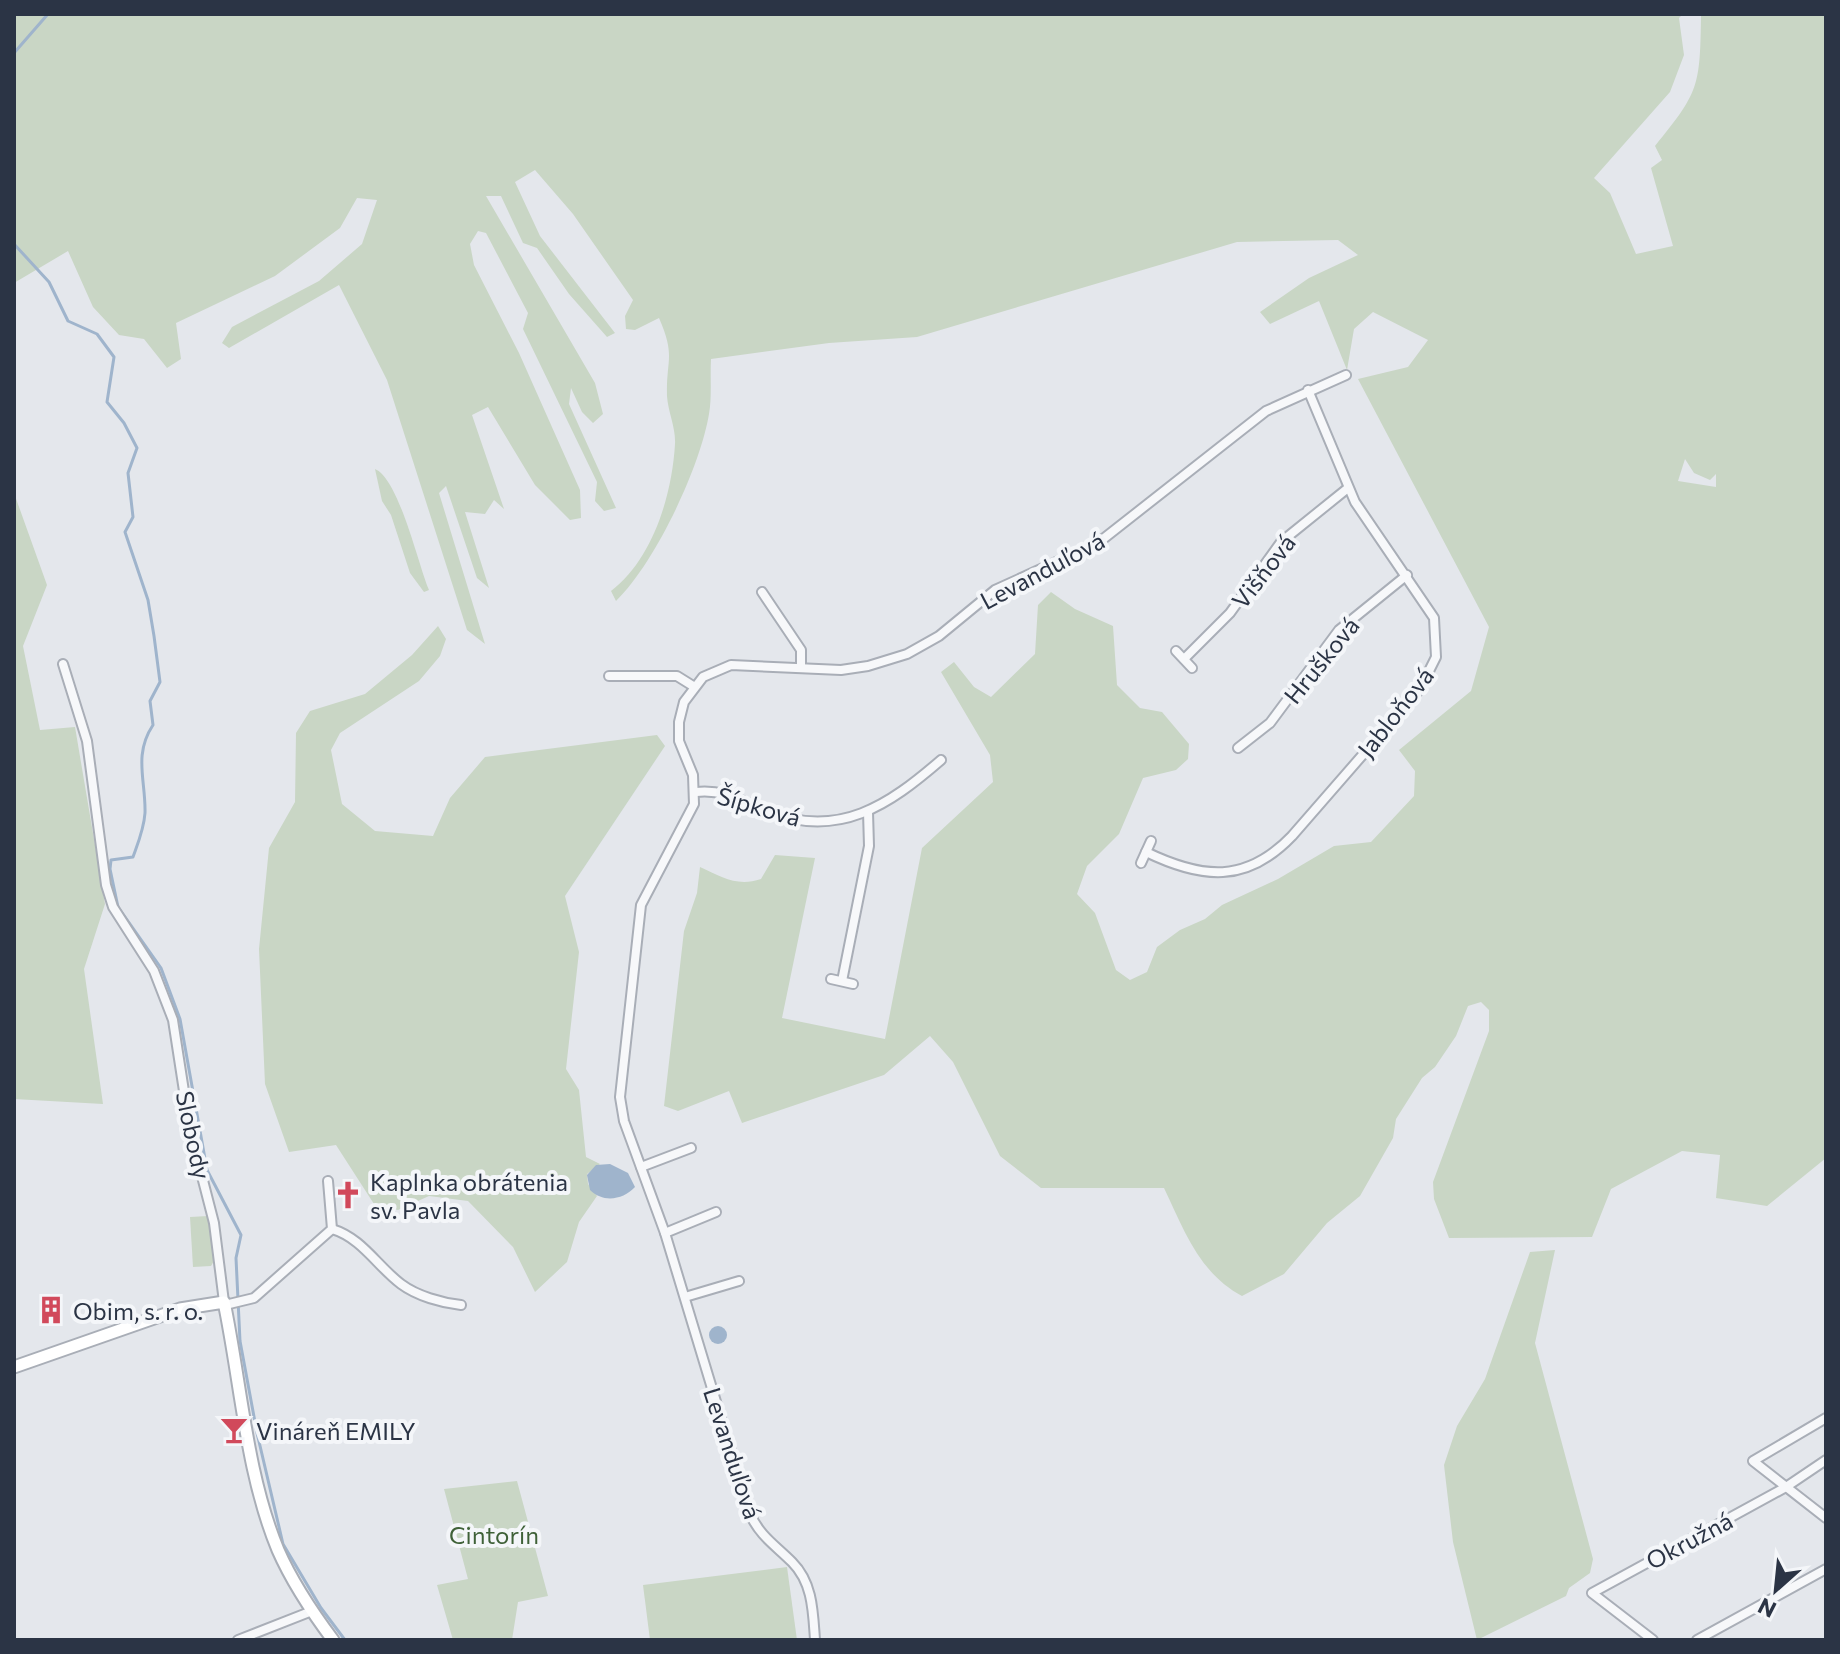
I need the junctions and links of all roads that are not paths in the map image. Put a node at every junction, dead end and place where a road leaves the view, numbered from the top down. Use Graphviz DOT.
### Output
graph roads {
  1 [pos="1346,375"];
  2 [pos="1308,390"];
  3 [pos="1348,488"];
  4 [pos="1407,575"];
  5 [pos="762,592"];
  6 [pos="1176,651"];
  7 [pos="1184,659"];
  8 [pos="63,664"];
  9 [pos="801,668"];
  10 [pos="1192,668"];
  11 [pos="609,676"];
  12 [pos="693,686"];
  13 [pos="1238,748"];
  14 [pos="941,760"];
  15 [pos="696,792"];
  16 [pos="868,812"];
  17 [pos="1151,841"];
  18 [pos="1146,852"];
  19 [pos="1141,863"];
  20 [pos="831,979"];
  21 [pos="842,981"];
  22 [pos="853,984"];
  23 [pos="691,1148"];
  24 [pos="641,1167"];
  25 [pos="328,1181"];
  26 [pos="716,1212"];
  27 [pos="332,1229"];
  28 [pos="665,1233"];
  29 [pos="739,1281"];
  30 [pos="685,1297"];
  31 [pos="231,1303"];
  32 [pos="461,1305"];
  33 [pos="14,1367"];
  34 [pos="1826,1418"];
  35 [pos="1826,1460"];
  36 [pos="1786,1487"];
  37 [pos="1826,1518"];
  38 [pos="1826,1569"];
  39 [pos="312,1611"];
  40 [pos="238,1640"];
  41 [pos="333,1640"];
  42 [pos="815,1640"];
  43 [pos="1653,1640"];
  44 [pos="1697,1640"];
  1 -- 2 [label="street, Levanduľová"];
  2 -- 3 [label="street, Jabloňová"];
  2 -- 9 [label="street, Levanduľová"];
  3 -- 4 [label="street, Jabloňová"];
  3 -- 7 [label="street, Višňová"];
  4 -- 13 [label="street, Hrušková"];
  4 -- 18 [label="street, Jabloňová"];
  5 -- 9 [label="street"];
  6 -- 7 [label="street"];
  7 -- 10 [label="street"];
  8 -- 31 [label="street, Slobody"];
  9 -- 12 [label="street, Levanduľová"];
  11 -- 12 [label="street"];
  12 -- 15 [label="street"];
  14 -- 16 [label="street, Šípková"];
  15 -- 16 [label="street, Šípková"];
  15 -- 24 [label="street, Levanduľová"];
  16 -- 21 [label="street"];
  17 -- 18 [label="street"];
  18 -- 19 [label="street"];
  20 -- 21 [label="street"];
  21 -- 22 [label="street"];
  23 -- 24 [label="street"];
  24 -- 28 [label="street, Levanduľová"];
  25 -- 27 [label="street"];
  26 -- 28 [label="street"];
  27 -- 31 [label="street"];
  27 -- 32 [label="street"];
  28 -- 30 [label="street, Levanduľová"];
  29 -- 30 [label="street"];
  30 -- 42 [label="street, Levanduľová"];
  31 -- 33 [label="street"];
  31 -- 39 [label="street, Slobody"];
  34 -- 36 [label="street"];
  35 -- 36 [label="street, Okružná"];
  36 -- 37 [label="street"];
  36 -- 43 [label="street, Okružná"];
  38 -- 44 [label="street"];
  39 -- 40 [label="street"];
  39 -- 41 [label="street, Slobody"];
}
